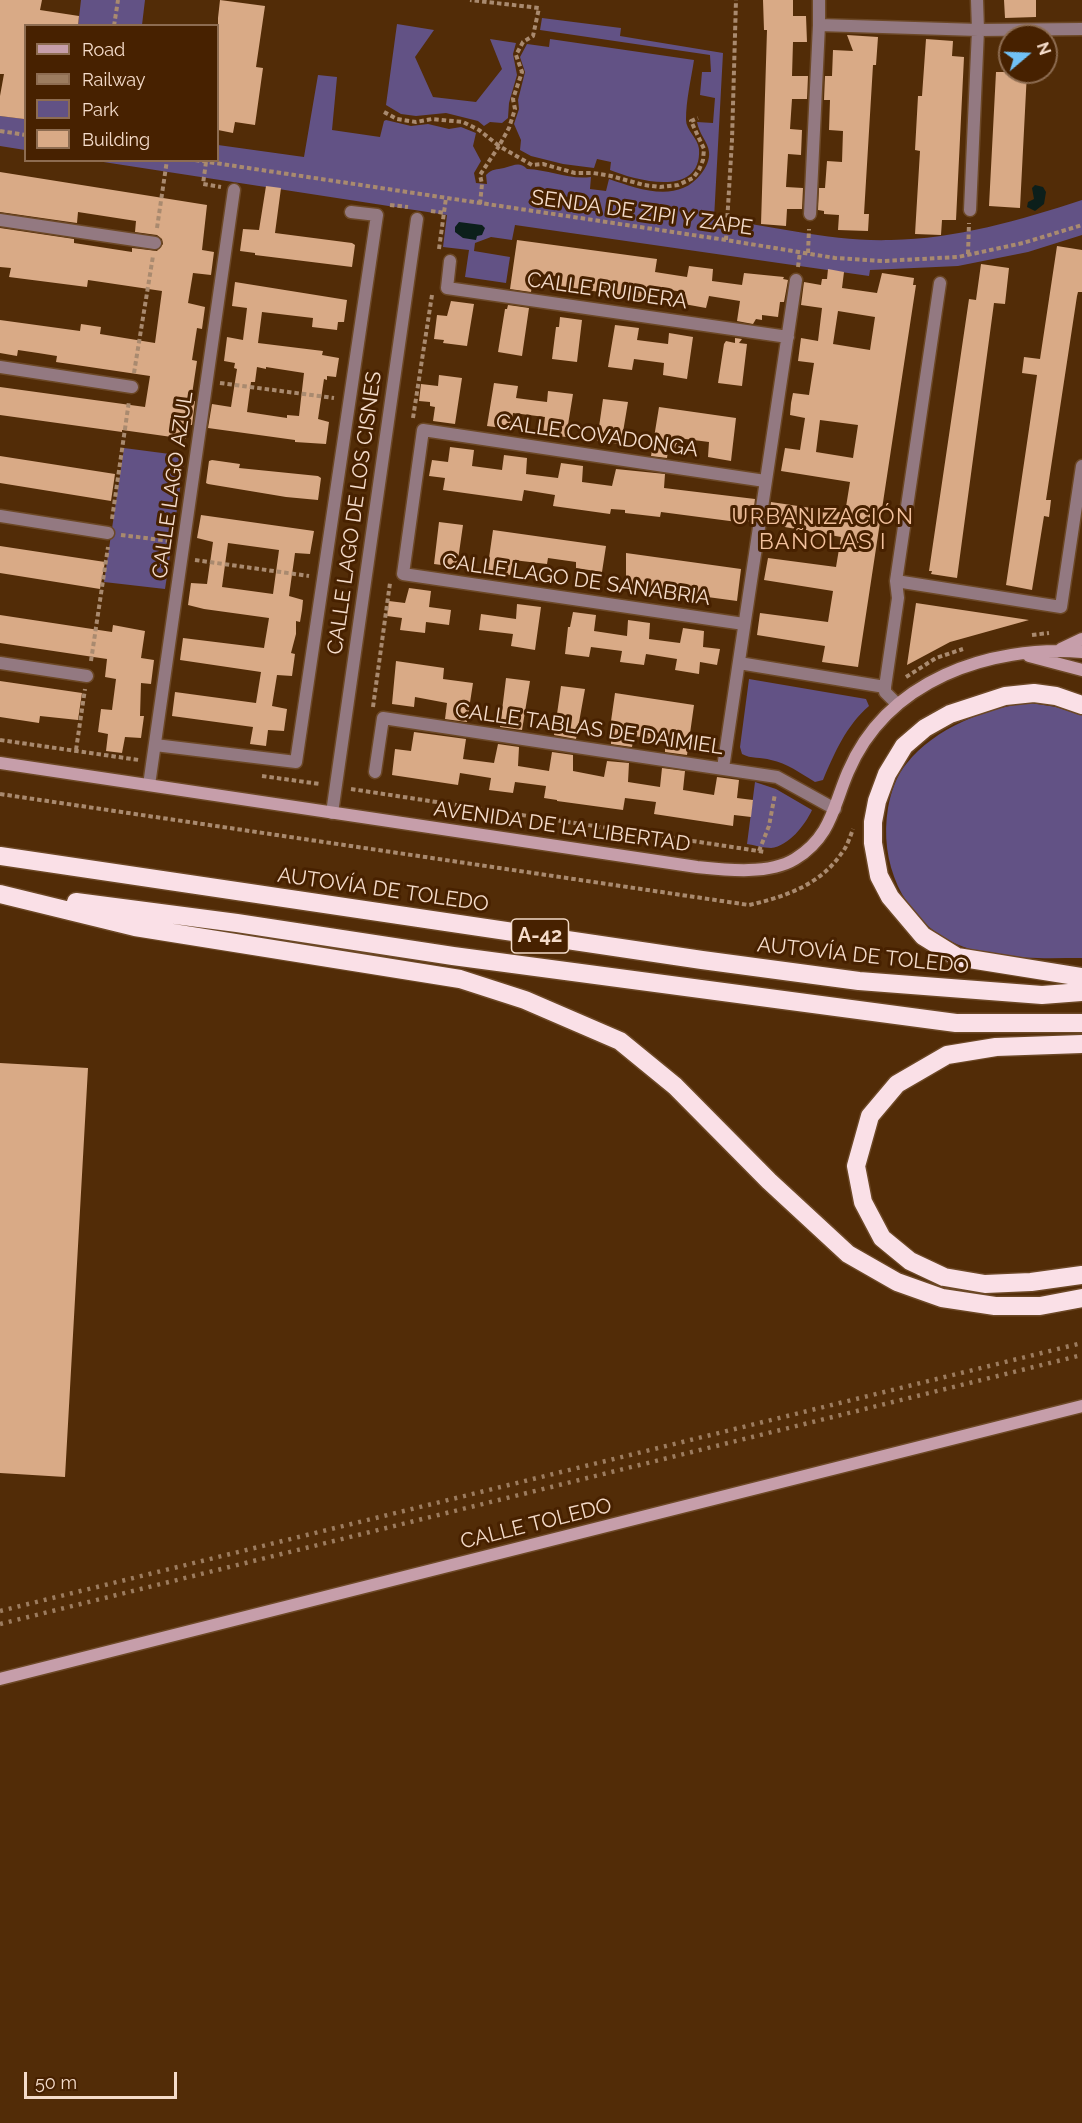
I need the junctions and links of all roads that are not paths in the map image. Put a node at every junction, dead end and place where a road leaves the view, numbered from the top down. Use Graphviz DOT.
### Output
graph roads {
  1 [pos="819,0"];
  2 [pos="977,0"];
  3 [pos="819,25"];
  4 [pos="1082,29"];
  5 [pos="978,30"];
  6 [pos="234,189"];
  7 [pos="970,210"];
  8 [pos="351,212"];
  9 [pos="810,214"];
  10 [pos="417,219"];
  11 [pos="0,220"];
  12 [pos="154,243"];
  13 [pos="450,261"];
  14 [pos="796,280"];
  15 [pos="940,284"];
  16 [pos="788,337"];
  17 [pos="0,367"];
  18 [pos="132,387"];
  19 [pos="1082,466"];
  20 [pos="765,481"];
  21 [pos="0,516"];
  22 [pos="109,534"];
  23 [pos="403,574"];
  24 [pos="896,581"];
  25 [pos="744,624"];
  26 [pos="1082,639"];
  27 [pos="1057,650"];
  28 [pos="1082,652"];
  29 [pos="1022,654"];
  30 [pos="0,663"];
  31 [pos="739,663"];
  32 [pos="1082,670"];
  33 [pos="87,676"];
  34 [pos="885,690"];
  35 [pos="897,704"];
  36 [pos="1082,705"];
  37 [pos="155,745"];
  38 [pos="0,763"];
  39 [pos="723,768"];
  40 [pos="375,772"];
  41 [pos="149,785"];
  42 [pos="834,809"];
  43 [pos="332,813"];
  44 [pos="0,856"];
  45 [pos="0,893"];
  46 [pos="1082,977"];
  47 [pos="1082,992"];
  48 [pos="1082,1023"];
  49 [pos="1082,1044"];
  50 [pos="1082,1275"];
  51 [pos="1082,1299"];
  52 [pos="1082,1406"];
  53 [pos="0,1679"];
  1 -- 3 [label="street"];
  2 -- 5 [label="street"];
  3 -- 5 [label="street"];
  3 -- 9 [label="street"];
  4 -- 5 [label="street"];
  5 -- 7 [label="street"];
  6 -- 37 [label="street, CALLE LAGO AZUL"];
  8 -- 37 [label="street"];
  10 -- 43 [label="street, CALLE LAGO DE LOS CISNES"];
  11 -- 12 [label="street"];
  13 -- 16 [label="street, CALLE RUIDERA"];
  14 -- 16 [label="street"];
  15 -- 24 [label="street"];
  16 -- 20 [label="street"];
  17 -- 18 [label="street"];
  19 -- 24 [label="street"];
  20 -- 23 [label="street, CALLE COVADONGA"];
  20 -- 25 [label="street"];
  21 -- 22 [label="street"];
  23 -- 25 [label="street, CALLE LAGO DE SANABRIA"];
  24 -- 34 [label="street"];
  25 -- 31 [label="street"];
  26 -- 27 [label="street, AVENIDA DE LA LIBERTAD"];
  27 -- 28 [label="street, AVENIDA DE LA LIBERTAD"];
  27 -- 29 [label="street, AVENIDA DE LA LIBERTAD"];
  29 -- 32 [label="street, AVENIDA DE LA LIBERTAD"];
  29 -- 35 [label="street, AVENIDA DE LA LIBERTAD"];
  30 -- 33 [label="street"];
  31 -- 34 [label="street"];
  31 -- 39 [label="street"];
  34 -- 35 [label="street"];
  35 -- 42 [label="street, AVENIDA DE LA LIBERTAD"];
  36 -- 46 [label="highway"];
  37 -- 41 [label="street, CALLE LAGO AZUL"];
  38 -- 41 [label="street, AVENIDA DE LA LIBERTAD"];
  39 -- 40 [label="street, CALLE TABLAS DE DAIMIEL"];
  39 -- 42 [label="street, CALLE TABLAS DE DAIMIEL"];
  41 -- 43 [label="street, AVENIDA DE LA LIBERTAD"];
  42 -- 43 [label="street, AVENIDA DE LA LIBERTAD"];
  44 -- 47 [label="highway, AUTOVÍA DE TOLEDO / A-42"];
  45 -- 48 [label="highway, A-42"];
  45 -- 51 [label="highway"];
  49 -- 50 [label="highway"];
  52 -- 53 [label="street, CALLE TOLEDO"];
}
